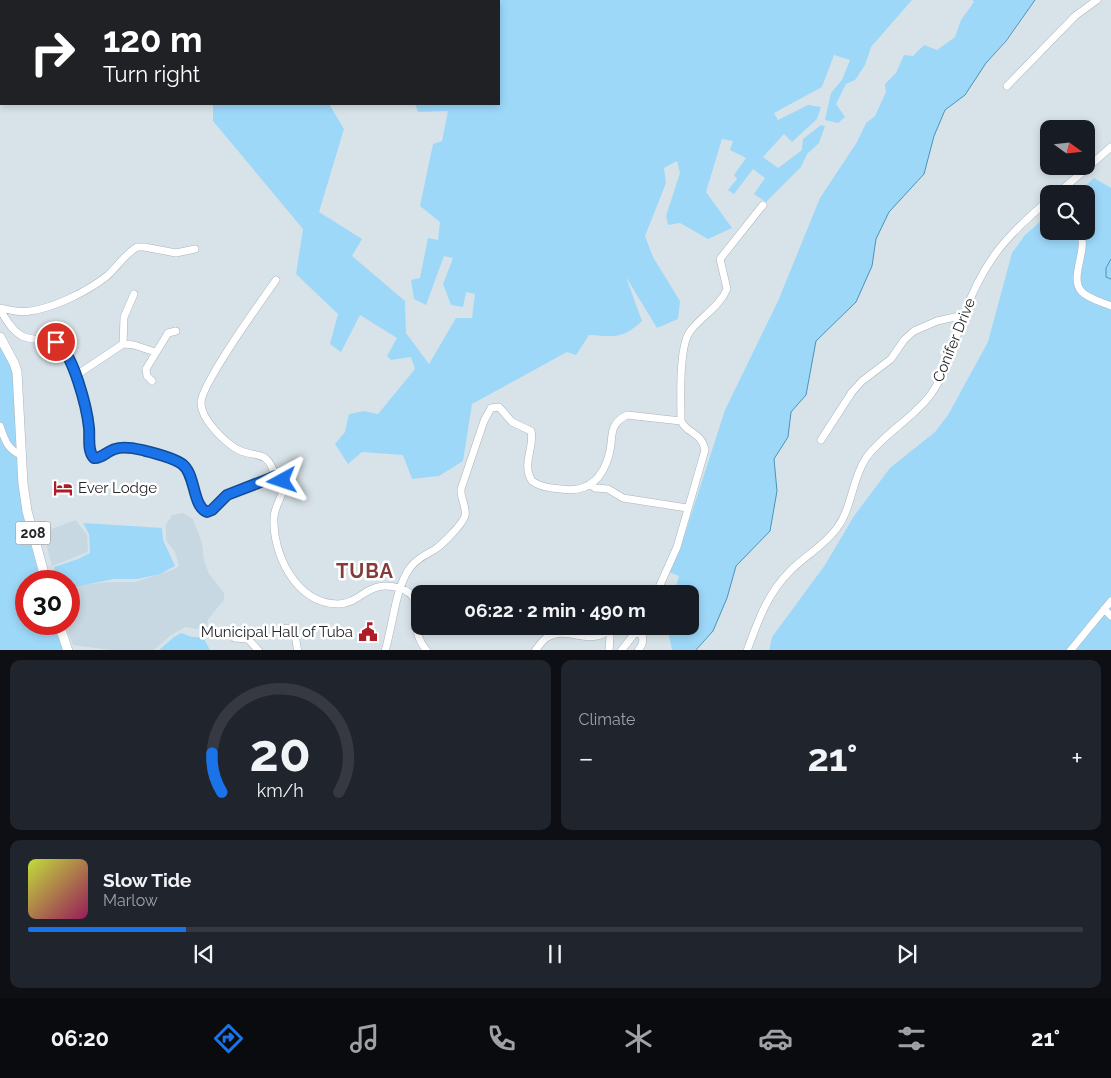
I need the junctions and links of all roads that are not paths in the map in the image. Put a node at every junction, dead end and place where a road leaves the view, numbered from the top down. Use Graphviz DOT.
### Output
graph roads {
  1 [pos="1096,0"];
  2 [pos="1007,86"];
  3 [pos="1111,147"];
  4 [pos="1067,185"];
  5 [pos="763,205"];
  6 [pos="1040,208"];
  7 [pos="1082,240"];
  8 [pos="194,249"];
  9 [pos="276,280"];
  10 [pos="134,294"];
  11 [pos="1111,306"];
  12 [pos="0,309"];
  13 [pos="964,315"];
  14 [pos="176,331"];
  15 [pos="0,337"];
  16 [pos="123,344"];
  17 [pos="155,352"];
  18 [pos="75,376"];
  19 [pos="152,381"];
  20 [pos="682,421"];
  21 [pos="0,426"];
  22 [pos="821,440"];
  23 [pos="21,455"];
  24 [pos="275,476"];
  25 [pos="592,485"];
  26 [pos="687,508"];
  27 [pos="43,570"];
  28 [pos="660,585"];
  29 [pos="400,588"];
  30 [pos="1111,602"];
  31 [pos="1104,610"];
  32 [pos="1111,616"];
  33 [pos="283,628"];
  34 [pos="63,635"];
  35 [pos="610,636"];
  36 [pos="235,638"];
  37 [pos="576,645"];
  38 [pos="599,646"];
  39 [pos="68,650"];
  40 [pos="259,650"];
  41 [pos="298,650"];
  42 [pos="385,650"];
  43 [pos="427,650"];
  44 [pos="535,650"];
  45 [pos="609,650"];
  46 [pos="621,650"];
  47 [pos="638,650"];
  48 [pos="747,650"];
  49 [pos="1070,650"];
  1 -- 2 [label="street"];
  3 -- 4 [label="street"];
  5 -- 20 [label="street"];
  6 -- 13 [label="street, Conifer Drive"];
  7 -- 11 [label="street"];
  8 -- 12 [label="street"];
  9 -- 24 [label="street"];
  10 -- 16 [label="street"];
  12 -- 18 [label="street"];
  13 -- 22 [label="street"];
  13 -- 48 [label="street, Conifer Drive"];
  14 -- 17 [label="street"];
  15 -- 23 [label="main road, 208"];
  16 -- 17 [label="street"];
  16 -- 18 [label="street"];
  17 -- 19 [label="street"];
  18 -- 24 [label="street"];
  20 -- 25 [label="street"];
  20 -- 26 [label="street"];
  21 -- 23 [label="street"];
  23 -- 27 [label="main road, 208"];
  24 -- 29 [label="street"];
  25 -- 26 [label="street"];
  25 -- 29 [label="street"];
  26 -- 28 [label="street"];
  29 -- 42 [label="street"];
  29 -- 43 [label="street"];
  30 -- 31 [label="street"];
  31 -- 32 [label="street"];
  31 -- 49 [label="street"];
  33 -- 41 [label="street"];
  34 -- 39 [label="main road"];
  35 -- 38 [label="street"];
  35 -- 45 [label="street"];
  36 -- 40 [label="street"];
  37 -- 44 [label="street"];
  46 -- 47 [label="street"];
}
